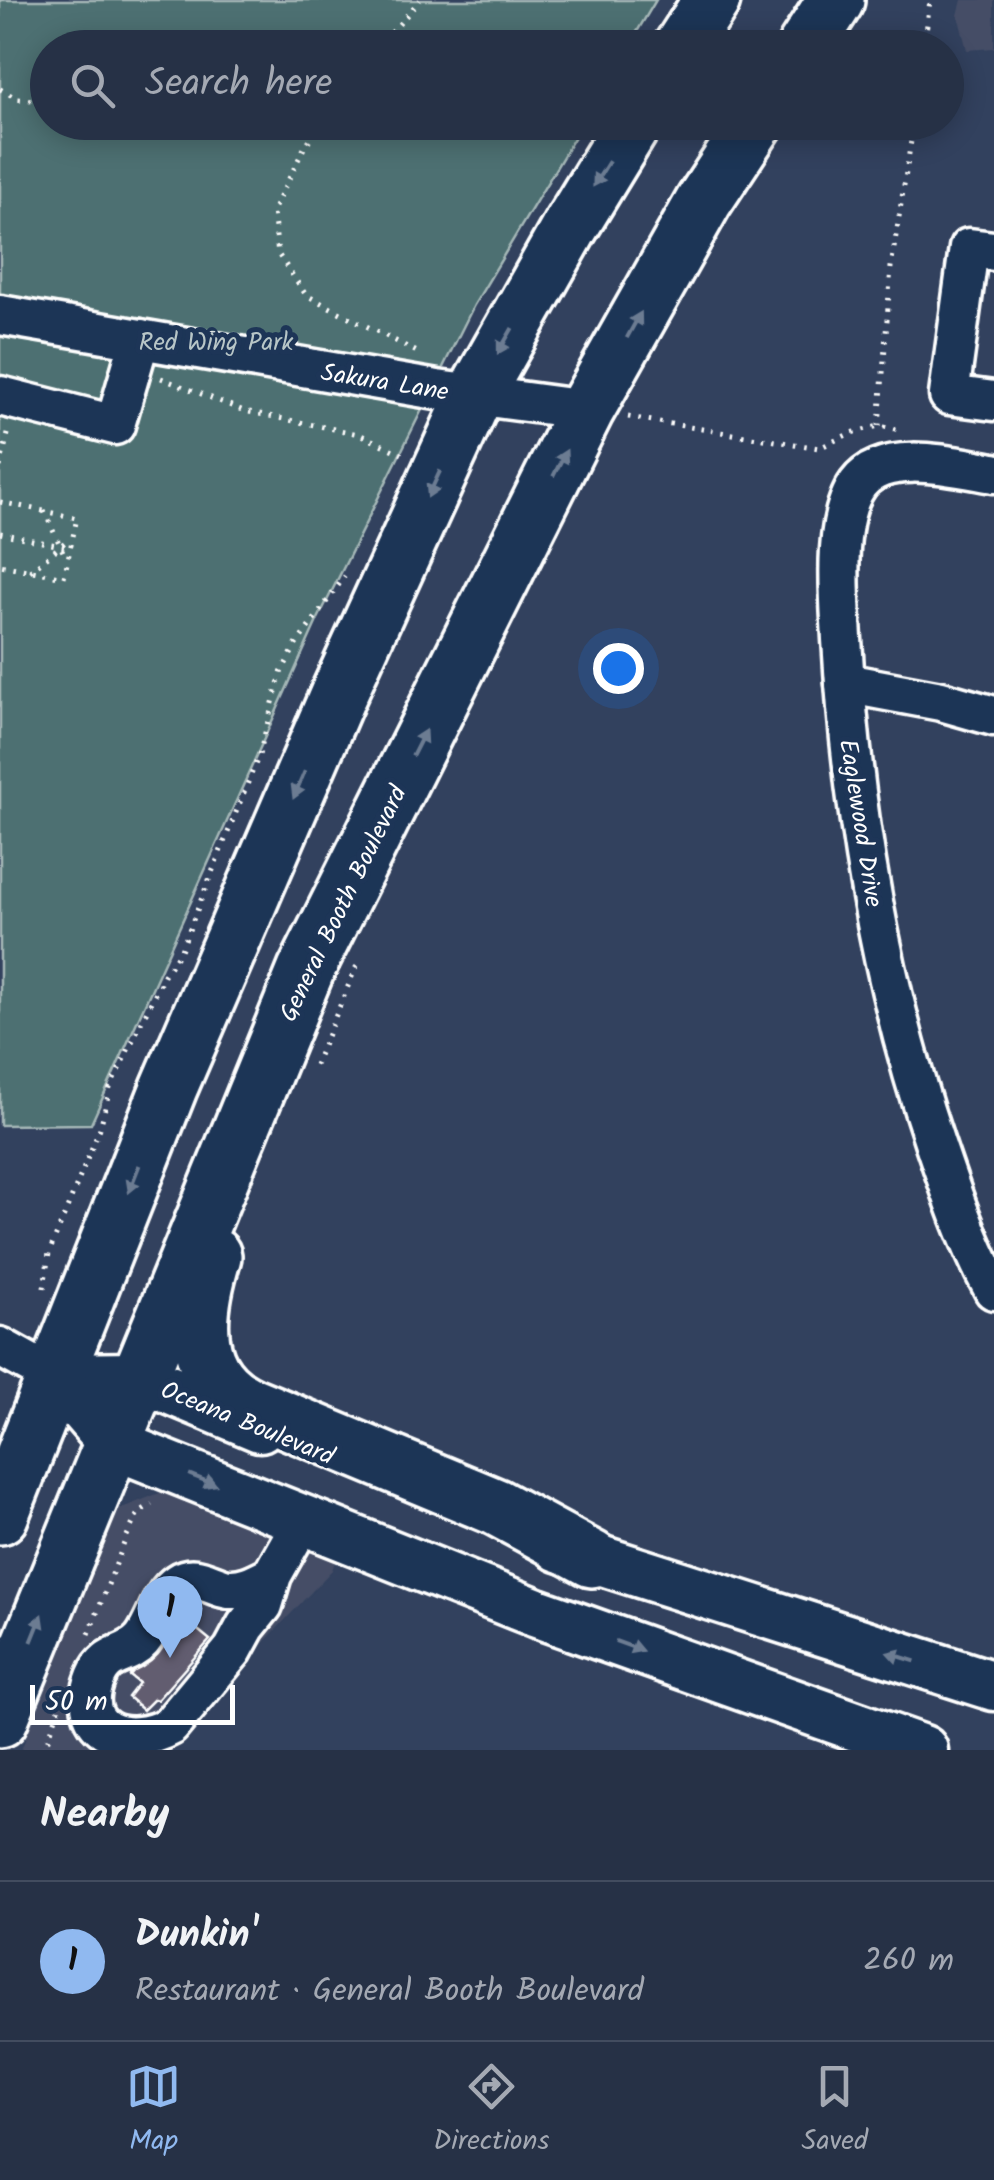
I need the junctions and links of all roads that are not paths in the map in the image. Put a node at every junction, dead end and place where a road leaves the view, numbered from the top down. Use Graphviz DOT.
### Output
graph roads {
  1 [pos="712,0"];
  2 [pos="836,0"];
  3 [pos="693,30"];
  4 [pos="817,30"];
  5 [pos="623,140"];
  6 [pos="744,140"];
  7 [pos="994,251"];
  8 [pos="0,315"];
  9 [pos="136,352"];
  10 [pos="456,392"];
  11 [pos="0,396"];
  12 [pos="994,400"];
  13 [pos="601,413"];
  14 [pos="992,463"];
  15 [pos="844,682"];
  16 [pos="994,716"];
  17 [pos="299,987"];
  18 [pos="994,1290"];
  19 [pos="0,1346"];
  20 [pos="140,1377"];
  21 [pos="56,1378"];
  22 [pos="112,1444"];
  23 [pos="0,1516"];
  24 [pos="304,1520"];
  25 [pos="592,1560"];
  26 [pos="272,1575"];
  27 [pos="994,1686"];
  28 [pos="0,1719"];
  29 [pos="922,1750"];
  1 -- 3 [label="highway"];
  2 -- 4 [label="highway"];
  5 -- 10 [label="highway, one-way"];
  13 -- 6 [label="highway, General Booth Boulevard, one-way"];
  7 -- 12 [label="street"];
  8 -- 9 [label="street, Sakura Lane"];
  9 -- 10 [label="street, Sakura Lane"];
  9 -- 11 [label="street"];
  10 -- 13 [label="street, Sakura Lane"];
  10 -- 21 [label="highway, one-way"];
  17 -- 13 [label="highway, General Booth Boulevard, one-way"];
  14 -- 15 [label="street, Eaglewood Drive"];
  15 -- 16 [label="street"];
  15 -- 18 [label="street, Eaglewood Drive"];
  17 -- 20 [label="highway, General Booth Boulevard"];
  17 -- 25 [label="highway"];
  19 -- 21 [label="street"];
  20 -- 21 [label="main road, Oceana Boulevard"];
  20 -- 22 [label="highway, General Booth Boulevard"];
  20 -- 25 [label="main road, Oceana Boulevard"];
  21 -- 22 [label="main road"];
  21 -- 23 [label="highway"];
  22 -- 24 [label="main road, one-way"];
  28 -- 22 [label="highway, General Booth Boulevard, one-way"];
  24 -- 26 [label="street"];
  24 -- 29 [label="main road, one-way"];
  27 -- 25 [label="main road, Oceana Boulevard, one-way"];
  26 -- 26 [label="street"];
}
